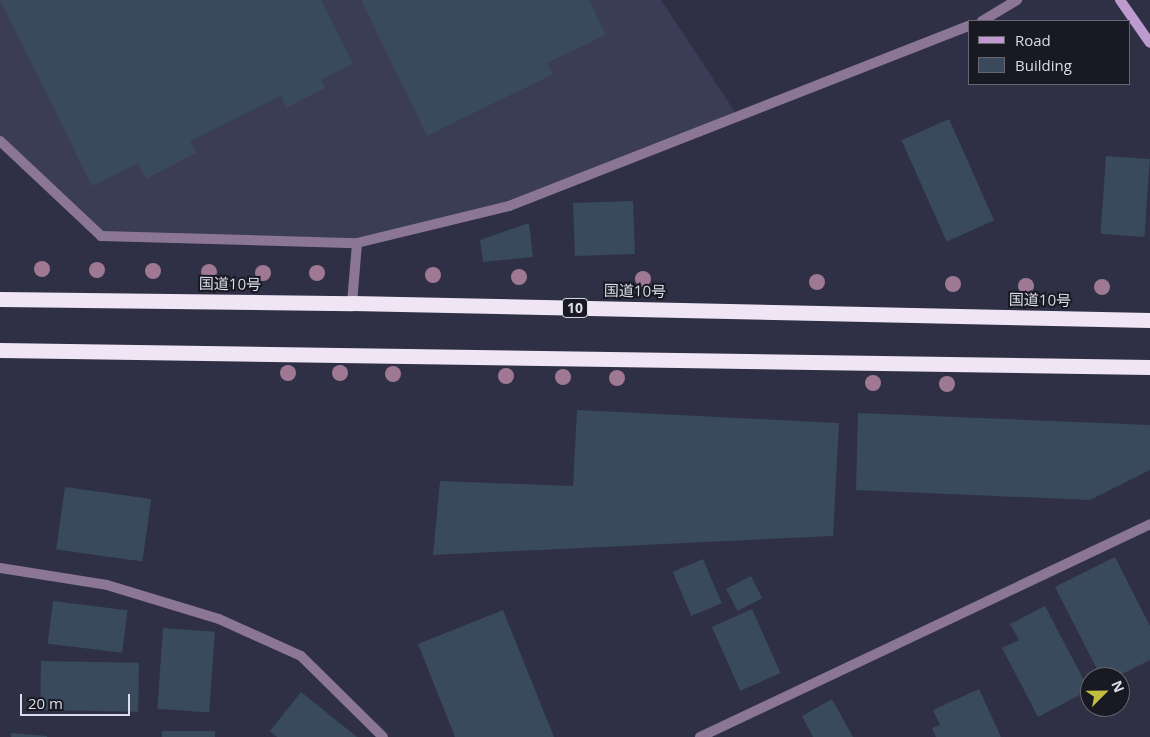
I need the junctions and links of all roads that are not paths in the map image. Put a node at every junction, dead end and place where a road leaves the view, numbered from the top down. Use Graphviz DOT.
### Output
graph roads {
  1 [pos="1017,0"];
  2 [pos="1120,0"];
  3 [pos="984,20"];
  4 [pos="968,26"];
  5 [pos="1150,43"];
  6 [pos="0,142"];
  7 [pos="357,243"];
  8 [pos="0,299"];
  9 [pos="352,303"];
  10 [pos="1150,320"];
  11 [pos="0,350"];
  12 [pos="1150,367"];
  13 [pos="1150,524"];
  14 [pos="0,568"];
  15 [pos="383,737"];
  16 [pos="700,737"];
  1 -- 3 [label="street"];
  2 -- 5 [label="street"];
  4 -- 7 [label="street"];
  6 -- 7 [label="street"];
  7 -- 9 [label="street"];
  8 -- 9 [label="highway, 国道10号 / 10"];
  9 -- 10 [label="highway, 国道10号 / 10"];
  11 -- 12 [label="highway"];
  13 -- 16 [label="street"];
  14 -- 15 [label="street"];
}
